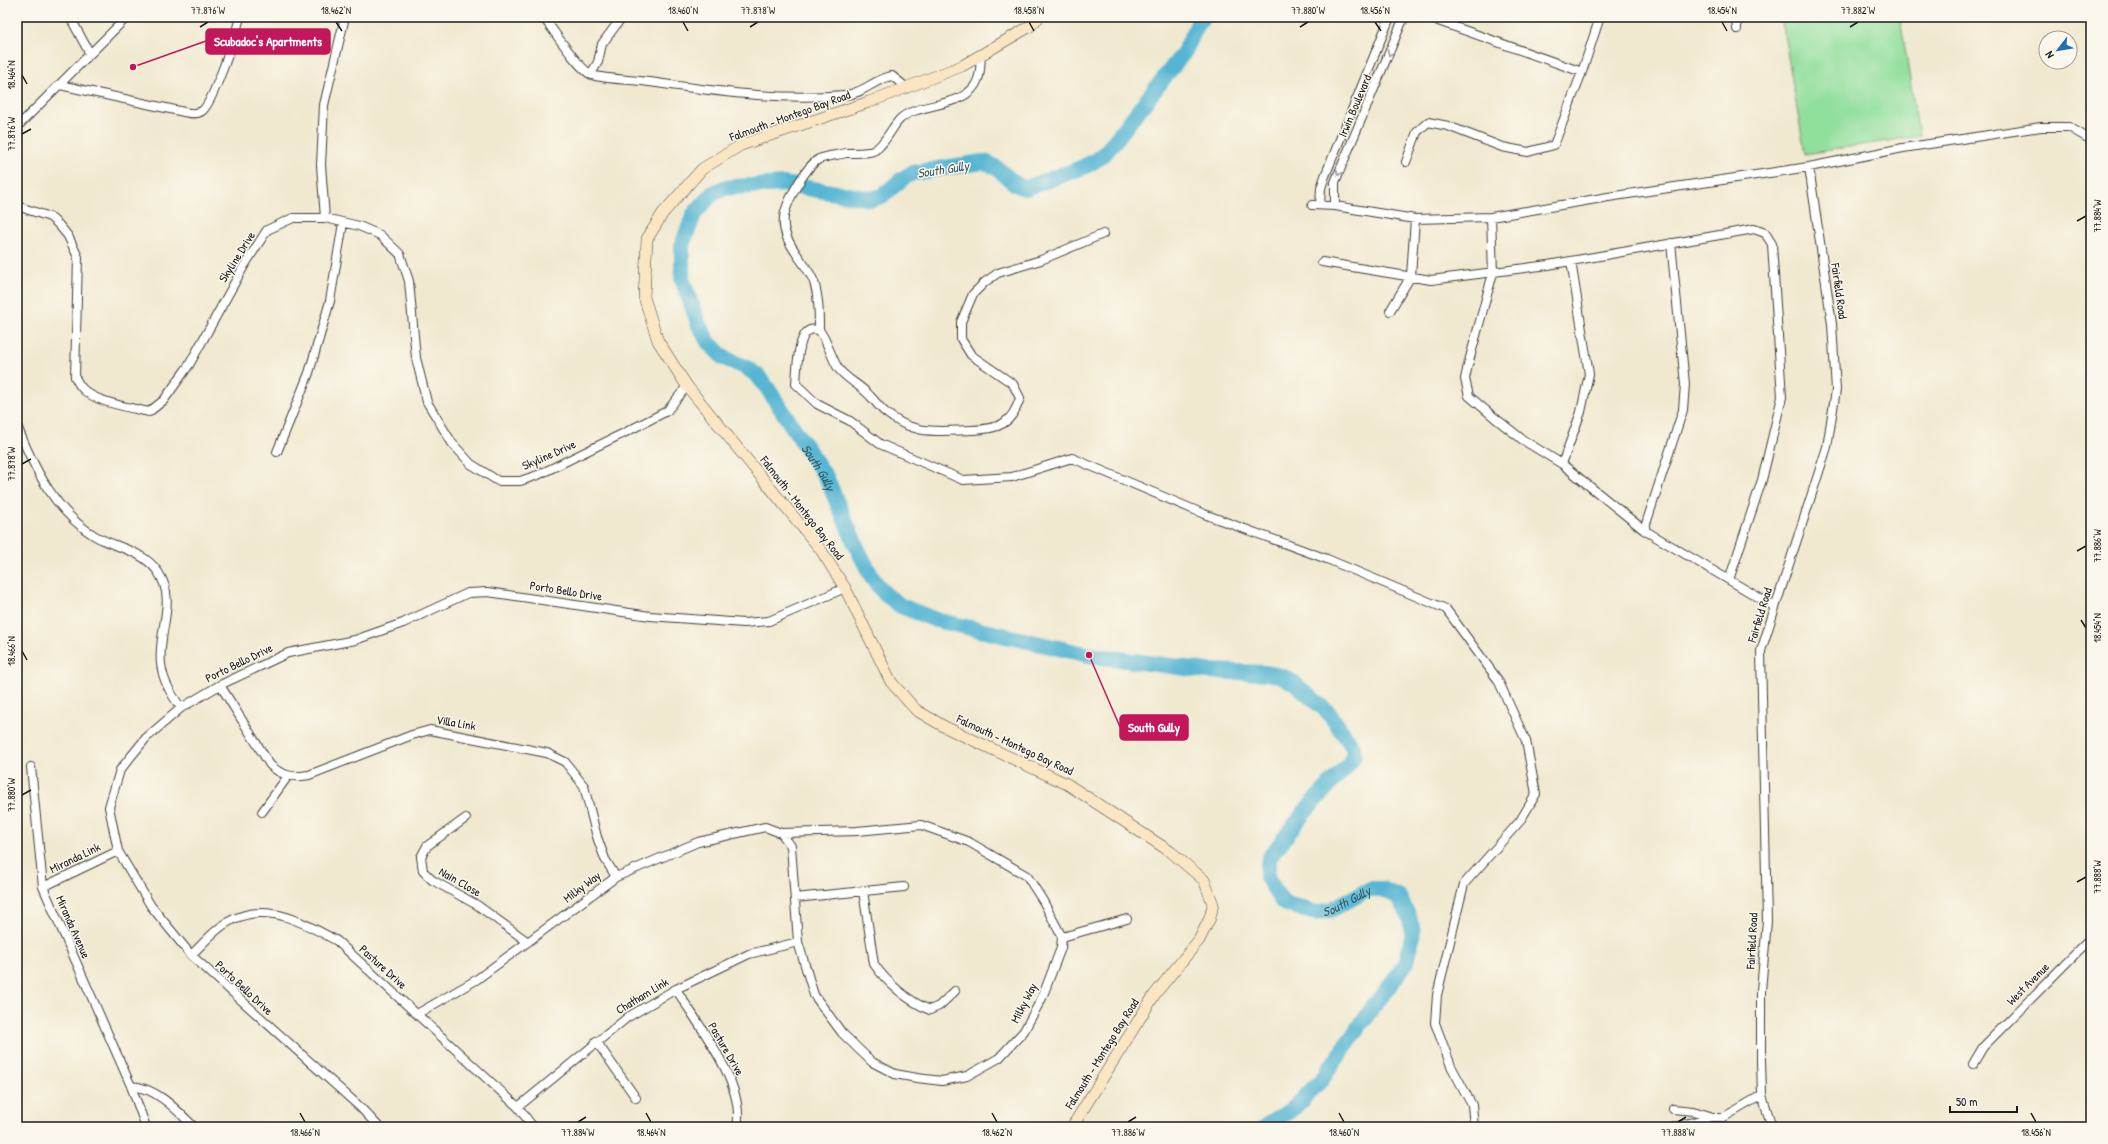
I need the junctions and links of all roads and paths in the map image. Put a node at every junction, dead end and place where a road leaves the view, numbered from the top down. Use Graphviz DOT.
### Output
graph roads {
  1 [pos="70,17"];
  2 [pos="127,17"];
  3 [pos="240,17"];
  4 [pos="345,17"];
  5 [pos="543,17"];
  6 [pos="622,17"];
  7 [pos="1039,17"];
  8 [pos="1390,17"];
  9 [pos="1404,17"];
  10 [pos="1427,17"];
  11 [pos="1600,17"];
  12 [pos="1735,17"];
  13 [pos="1737,29"];
  14 [pos="90,54"];
  15 [pos="981,55"];
  16 [pos="1582,72"];
  17 [pos="591,74"];
  18 [pos="60,85"];
  19 [pos="907,88"];
  20 [pos="1358,98"];
  21 [pos="1370,103"];
  22 [pos="17,127"];
  23 [pos="2091,140"];
  24 [pos="1406,162"];
  25 [pos="1809,167"];
  26 [pos="17,206"];
  27 [pos="1334,206"];
  28 [pos="1491,217"];
  29 [pos="325,218"];
  30 [pos="1415,219"];
  31 [pos="344,223"];
  32 [pos="1103,234"];
  33 [pos="1671,243"];
  34 [pos="1571,261"];
  35 [pos="1322,262"];
  36 [pos="1493,273"];
  37 [pos="1411,276"];
  38 [pos="1390,311"];
  39 [pos="819,330"];
  40 [pos="687,386"];
  41 [pos="17,426"];
  42 [pos="277,452"];
  43 [pos="1562,464"];
  44 [pos="1644,530"];
  45 [pos="1729,580"];
  46 [pos="845,588"];
  47 [pos="1774,607"];
  48 [pos="220,685"];
  49 [pos="181,708"];
  50 [pos="31,768"];
  51 [pos="288,776"];
  52 [pos="262,812"];
  53 [pos="466,818"];
  54 [pos="781,833"];
  55 [pos="118,851"];
  56 [pos="616,877"];
  57 [pos="43,887"];
  58 [pos="904,887"];
  59 [pos="863,891"];
  60 [pos="795,898"];
  61 [pos="1127,919"];
  62 [pos="1062,937"];
  63 [pos="2091,938"];
  64 [pos="528,942"];
  65 [pos="798,942"];
  66 [pos="191,955"];
  67 [pos="676,989"];
  68 [pos="955,991"];
  69 [pos="417,1014"];
  70 [pos="596,1041"];
  71 [pos="1973,1064"];
  72 [pos="131,1086"];
  73 [pos="1762,1095"];
  74 [pos="636,1098"];
  75 [pos="518,1107"];
  76 [pos="1673,1108"];
  77 [pos="1711,1117"];
  78 [pos="146,1127"];
  79 [pos="194,1127"];
  80 [pos="379,1127"];
  81 [pos="533,1127"];
  82 [pos="737,1127"];
  83 [pos="1072,1127"];
  84 [pos="1474,1127"];
  85 [pos="1674,1127"];
  86 [pos="1772,1127"];
  1 -- 14 [label="street"];
  2 -- 14 [label="street"];
  3 -- 18 [label="street"];
  4 -- 29 [label="street"];
  5 -- 17 [label="street"];
  6 -- 17 [label="street"];
  7 -- 15 [label="main road, Falmouth - Montego Bay Road"];
  8 -- 20 [label="street, Irwin Boulevard"];
  9 -- 21 [label="street, Irwin Boulevard, one-way"];
  10 -- 16 [label="street"];
  11 -- 16 [label="street"];
  12 -- 13 [label="street"];
  14 -- 18 [label="street"];
  15 -- 19 [label="main road, Falmouth - Montego Bay Road"];
  15 -- 39 [label="street"];
  16 -- 24 [label="street"];
  17 -- 19 [label="street"];
  18 -- 22 [label="street"];
  19 -- 40 [label="main road, Falmouth - Montego Bay Road"];
  20 -- 21 [label="street"];
  20 -- 27 [label="street, Irwin Boulevard"];
  21 -- 27 [label="street, Irwin Boulevard, one-way"];
  23 -- 25 [label="street"];
  25 -- 28 [label="street"];
  25 -- 47 [label="street, Fairfield Road"];
  26 -- 29 [label="street, Skyline Drive"];
  27 -- 30 [label="street"];
  28 -- 30 [label="street"];
  28 -- 36 [label="street"];
  29 -- 31 [label="street, Skyline Drive"];
  30 -- 37 [label="street"];
  31 -- 40 [label="street, Skyline Drive"];
  31 -- 42 [label="street"];
  32 -- 39 [label="street"];
  33 -- 34 [label="street"];
  33 -- 44 [label="street"];
  33 -- 45 [label="street"];
  34 -- 36 [label="street"];
  34 -- 43 [label="street"];
  35 -- 37 [label="street"];
  36 -- 37 [label="street"];
  36 -- 43 [label="street"];
  37 -- 38 [label="street"];
  39 -- 84 [label="street"];
  40 -- 46 [label="main road, Falmouth - Montego Bay Road"];
  41 -- 49 [label="street"];
  43 -- 44 [label="street"];
  44 -- 45 [label="street"];
  45 -- 47 [label="street"];
  46 -- 48 [label="street, Porto Bello Drive"];
  46 -- 83 [label="main road, Falmouth - Montego Bay Road"];
  47 -- 73 [label="street, Fairfield Road"];
  48 -- 49 [label="street, Porto Bello Drive"];
  48 -- 51 [label="street"];
  49 -- 55 [label="street, Porto Bello Drive"];
  50 -- 57 [label="street, Miranda Avenue"];
  51 -- 52 [label="street"];
  51 -- 56 [label="street, Villa Link"];
  53 -- 64 [label="street, Nain Close"];
  54 -- 56 [label="street, Milky Way"];
  54 -- 60 [label="street, Milky Way"];
  54 -- 62 [label="street, Milky Way"];
  55 -- 57 [label="street, Miranda Link"];
  55 -- 66 [label="street, Porto Bello Drive"];
  56 -- 64 [label="street, Milky Way"];
  57 -- 72 [label="street, Miranda Avenue"];
  58 -- 59 [label="street"];
  59 -- 60 [label="street"];
  59 -- 68 [label="street"];
  60 -- 65 [label="street, Milky Way"];
  61 -- 62 [label="street"];
  62 -- 65 [label="street, Milky Way"];
  63 -- 71 [label="street, West Avenue"];
  64 -- 69 [label="street, Milky Way"];
  65 -- 67 [label="street, Chatham Link"];
  66 -- 69 [label="street, Pasture Drive"];
  66 -- 80 [label="street, Porto Bello Drive"];
  67 -- 70 [label="street, Chatham Link"];
  67 -- 82 [label="street, Pasture Drive"];
  69 -- 75 [label="street, Pasture Drive"];
  70 -- 74 [label="street"];
  70 -- 75 [label="street, Chatham Link"];
  72 -- 78 [label="street, Miranda Avenue"];
  72 -- 79 [label="street"];
  73 -- 77 [label="street"];
  73 -- 86 [label="street, Fairfield Road"];
  75 -- 81 [label="street, Pasture Drive"];
  76 -- 77 [label="street"];
  77 -- 85 [label="street"];
}
